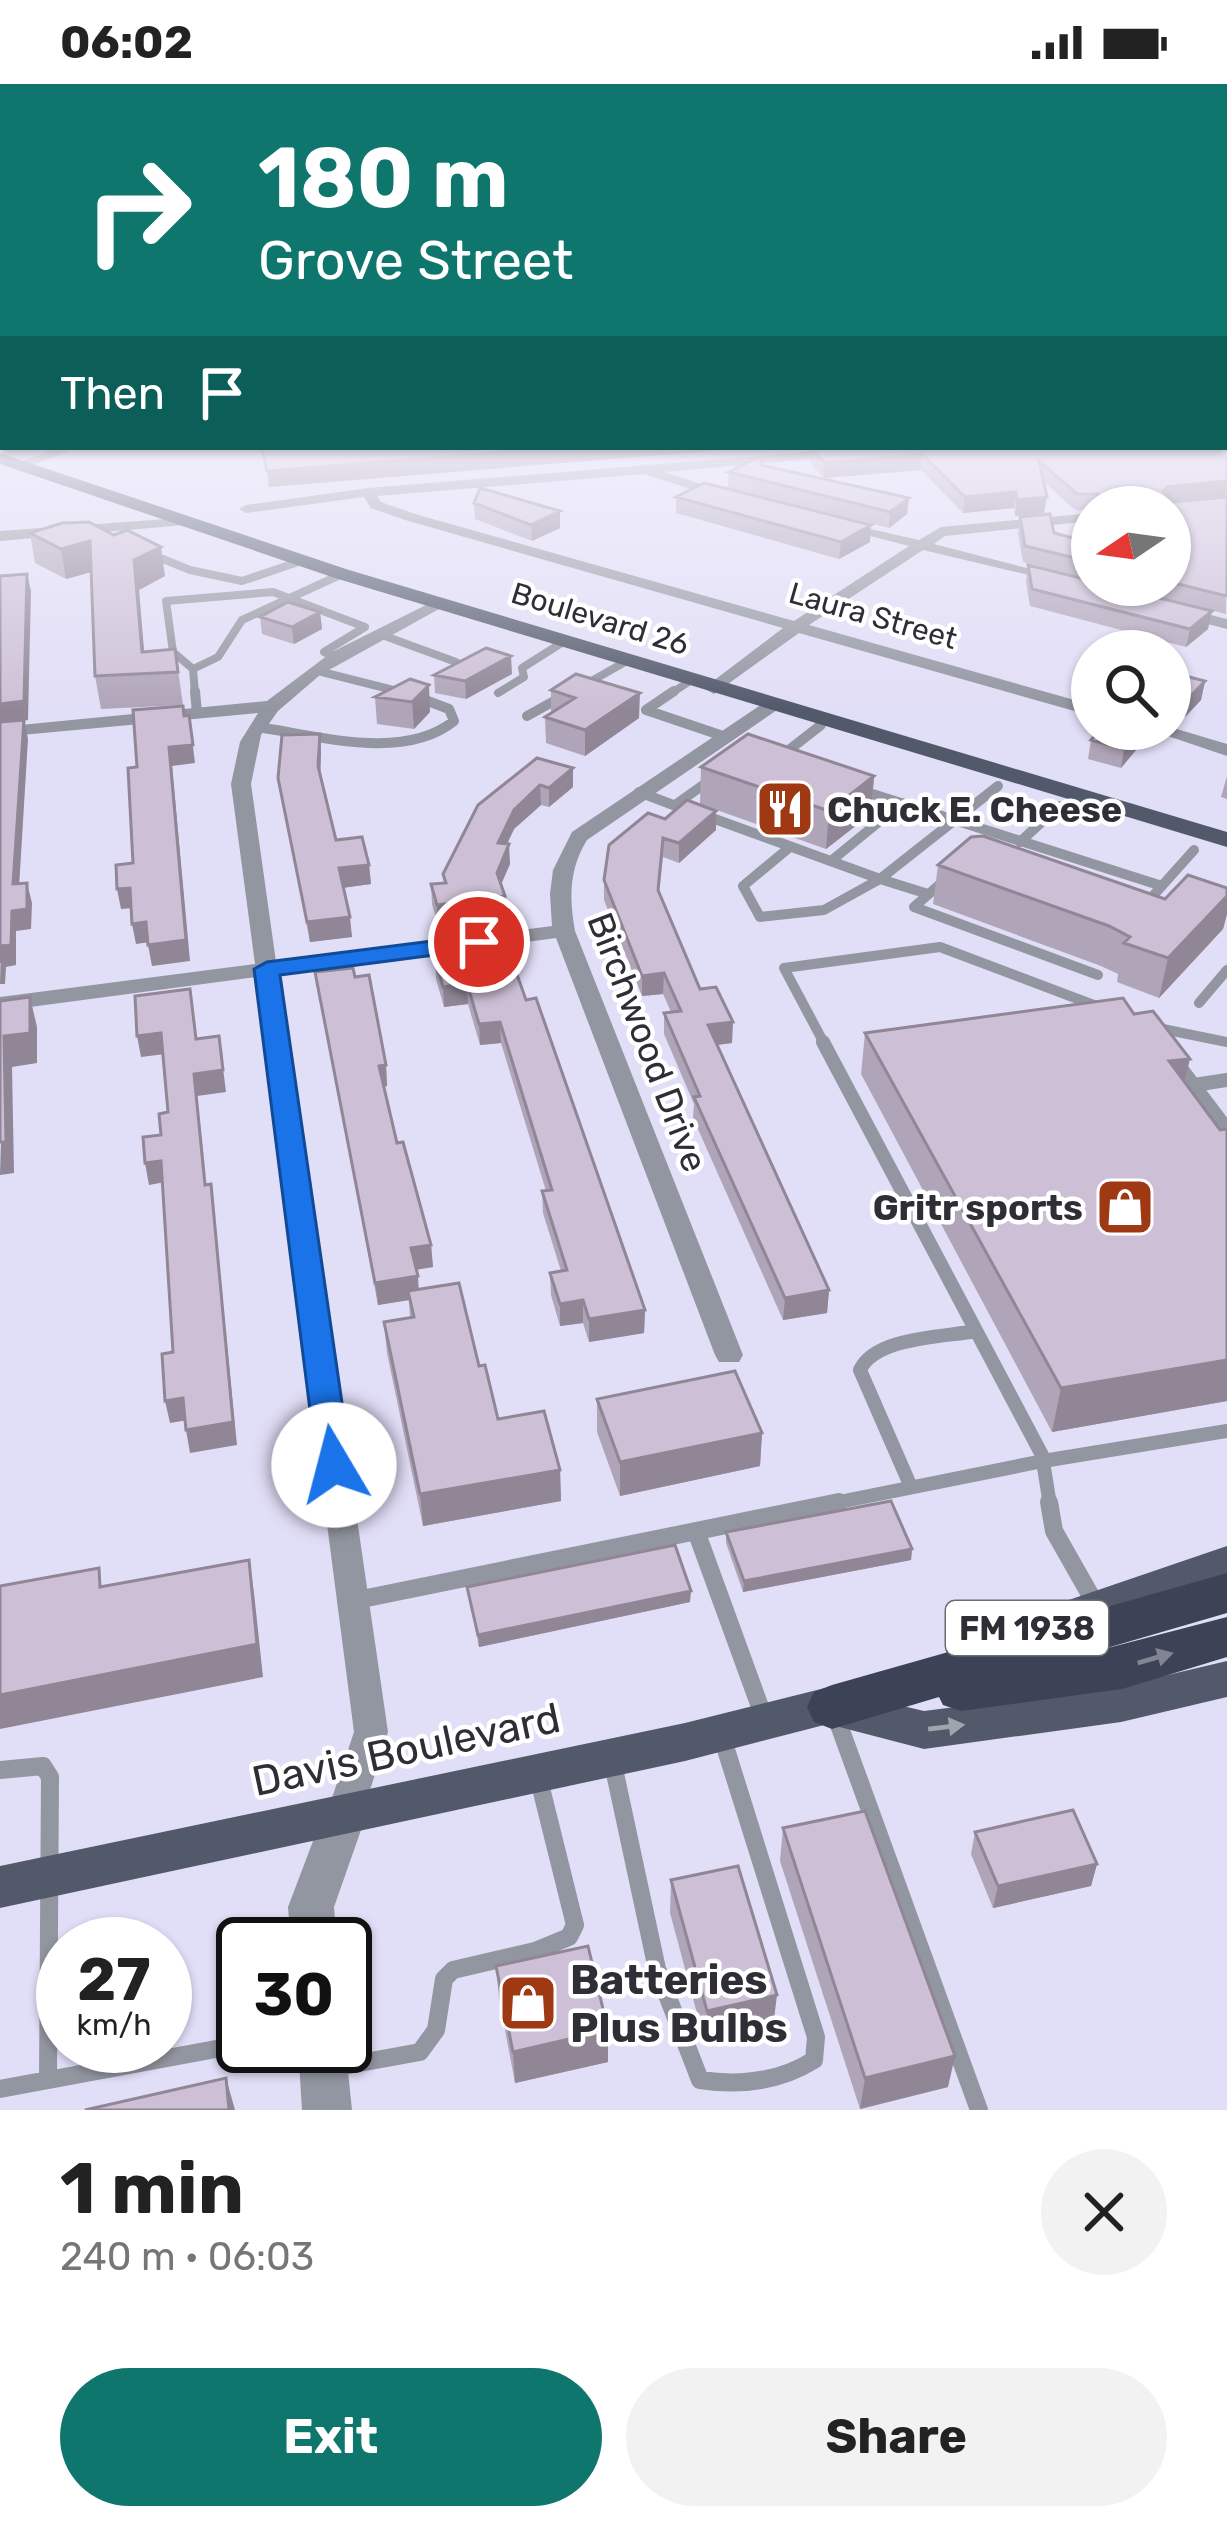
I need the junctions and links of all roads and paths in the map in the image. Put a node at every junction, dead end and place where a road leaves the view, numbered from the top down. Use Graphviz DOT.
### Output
graph roads {
  1 [pos="176,521"];
  2 [pos="423,521"];
  3 [pos="1051,521"];
  4 [pos="180,522"];
  5 [pos="831,522"];
  6 [pos="56,532"];
  7 [pos="0,536"];
  8 [pos="74,543"];
  9 [pos="920,544"];
  10 [pos="146,552"];
  11 [pos="301,561"];
  12 [pos="342,574"];
  13 [pos="1069,583"];
  14 [pos="290,598"];
  15 [pos="440,604"];
  16 [pos="1172,610"];
  17 [pos="1227,624"];
  18 [pos="797,626"];
  19 [pos="382,635"];
  20 [pos="563,642"];
  21 [pos="456,662"];
  22 [pos="626,662"];
  23 [pos="328,664"];
  24 [pos="193,669"];
  25 [pos="690,681"];
  26 [pos="714,689"];
  27 [pos="498,693"];
  28 [pos="1071,705"];
  29 [pos="771,706"];
  30 [pos="197,713"];
  31 [pos="265,716"];
  32 [pos="527,716"];
  33 [pos="821,724"];
  34 [pos="0,732"];
  35 [pos="723,736"];
  36 [pos="1191,739"];
  37 [pos="1227,750"];
  38 [pos="762,759"];
  39 [pos="775,762"];
  40 [pos="727,769"];
  41 [pos="796,769"];
  42 [pos="838,783"];
  43 [pos="998,786"];
  44 [pos="639,792"];
  45 [pos="902,803"];
  46 [pos="675,805"];
  47 [pos="1059,806"];
  48 [pos="955,820"];
  49 [pos="1227,840"];
  50 [pos="1021,841"];
  51 [pos="790,847"];
  52 [pos="1194,850"];
  53 [pos="1008,852"];
  54 [pos="831,861"];
  55 [pos="1227,861"];
  56 [pos="960,866"];
  57 [pos="880,879"];
  58 [pos="1162,886"];
  59 [pos="928,894"];
  60 [pos="1136,911"];
  61 [pos="564,932"];
  62 [pos="267,969"];
  63 [pos="1227,970"];
  64 [pos="1098,975"];
  65 [pos="0,1004"];
  66 [pos="1199,1004"];
  67 [pos="1113,1012"];
  68 [pos="1159,1039"];
  69 [pos="1227,1042"];
  70 [pos="1171,1054"];
  71 [pos="1227,1080"];
  72 [pos="1194,1085"];
  73 [pos="1227,1129"];
  74 [pos="976,1331"];
  75 [pos="729,1354"];
  76 [pos="1227,1431"];
  77 [pos="1043,1461"];
  78 [pos="911,1487"];
  79 [pos="696,1531"];
  80 [pos="1227,1562"];
  81 [pos="1227,1593"];
  82 [pos="353,1600"];
  83 [pos="1096,1605"];
  84 [pos="1227,1636"];
  85 [pos="1227,1679"];
  86 [pos="832,1707"];
  87 [pos="765,1722"];
  88 [pos="721,1733"];
  89 [pos="611,1757"];
  90 [pos="0,1770"];
  91 [pos="537,1773"];
  92 [pos="345,1813"];
  93 [pos="52,1876"];
  94 [pos="0,1887"];
  95 [pos="312,1917"];
  96 [pos="216,2049"];
  97 [pos="324,2075"];
  98 [pos="48,2080"];
  99 [pos="0,2090"];
  100 [pos="979,2110"];
  1 -- 4 [label="main road, Boulevard 26"];
  2 -- 18 [label="street, Laura Street"];
  3 -- 9 [label="street"];
  4 -- 6 [label="street"];
  4 -- 11 [label="main road, Boulevard 26"];
  5 -- 9 [label="street"];
  6 -- 7 [label="street"];
  6 -- 8 [label="lane"];
  9 -- 13 [label="street"];
  9 -- 18 [label="street"];
  10 -- 11 [label="lane"];
  11 -- 12 [label="main road, Boulevard 26"];
  12 -- 14 [label="lane"];
  12 -- 15 [label="main road, Boulevard 26"];
  14 -- 23 [label="lane"];
  14 -- 24 [label="lane"];
  14 -- 24 [label="lane"];
  15 -- 19 [label="street"];
  15 -- 20 [label="main road, Boulevard 26"];
  16 -- 17 [label="street"];
  18 -- 26 [label="street"];
  18 -- 28 [label="street, Laura Street"];
  19 -- 21 [label="lane"];
  19 -- 23 [label="street"];
  20 -- 22 [label="main road, Boulevard 26"];
  20 -- 27 [label="lane"];
  22 -- 25 [label="main road, Boulevard 26"];
  22 -- 32 [label="lane"];
  23 -- 31 [label="street"];
  23 -- 31 [label="lane"];
  24 -- 30 [label="lane"];
  25 -- 26 [label="main road, Boulevard 26"];
  25 -- 35 [label="lane"];
  26 -- 29 [label="main road, Boulevard 26"];
  29 -- 33 [label="main road, Boulevard 26"];
  29 -- 35 [label="street, Birchwood Drive"];
  29 -- 49 [label="main road, Boulevard 26"];
  30 -- 31 [label="street"];
  30 -- 34 [label="street"];
  31 -- 62 [label="street"];
  33 -- 39 [label="lane"];
  33 -- 43 [label="main road, Boulevard 26"];
  35 -- 44 [label="street, Birchwood Drive"];
  36 -- 37 [label="street"];
  38 -- 39 [label="lane"];
  39 -- 41 [label="lane"];
  40 -- 46 [label="lane"];
  42 -- 45 [label="lane"];
  43 -- 47 [label="main road, Boulevard 26"];
  43 -- 48 [label="lane"];
  44 -- 46 [label="lane"];
  44 -- 61 [label="street, Birchwood Drive"];
  45 -- 48 [label="lane"];
  45 -- 54 [label="lane"];
  46 -- 51 [label="lane"];
  47 -- 50 [label="lane"];
  47 -- 52 [label="main road, Boulevard 26"];
  48 -- 50 [label="lane"];
  48 -- 57 [label="lane"];
  50 -- 53 [label="lane"];
  50 -- 58 [label="lane"];
  51 -- 54 [label="lane"];
  51 -- 57 [label="lane"];
  52 -- 55 [label="main road, Boulevard 26"];
  52 -- 58 [label="lane"];
  54 -- 57 [label="lane"];
  56 -- 59 [label="lane"];
  57 -- 59 [label="lane"];
  58 -- 60 [label="lane"];
  59 -- 64 [label="lane"];
  61 -- 62 [label="street"];
  61 -- 75 [label="street, Birchwood Drive"];
  62 -- 65 [label="street"];
  62 -- 82 [label="street"];
  63 -- 66 [label="lane"];
  67 -- 74 [label="lane"];
  68 -- 69 [label="lane"];
  70 -- 72 [label="lane"];
  71 -- 72 [label="lane"];
  72 -- 73 [label="lane"];
  74 -- 77 [label="lane"];
  74 -- 78 [label="lane"];
  76 -- 77 [label="lane"];
  77 -- 78 [label="lane"];
  77 -- 83 [label="lane"];
  78 -- 79 [label="lane"];
  79 -- 82 [label="lane"];
  79 -- 87 [label="lane"];
  80 -- 83 [label="main road, Davis Boulevard / FM 1938"];
  81 -- 86 [label="highway"];
  82 -- 92 [label="street"];
  83 -- 86 [label="main road, Davis Boulevard / FM 1938"];
  86 -- 84 [label="highway, one-way"];
  86 -- 85 [label="main road, Davis Boulevard / FM 1938, one-way"];
  86 -- 87 [label="main road, Davis Boulevard / FM 1938"];
  86 -- 100 [label="lane"];
  87 -- 88 [label="main road, Davis Boulevard / FM 1938"];
  88 -- 89 [label="main road, Davis Boulevard / FM 1938"];
  88 -- 89 [label="lane"];
  89 -- 91 [label="main road, Davis Boulevard / FM 1938"];
  90 -- 93 [label="lane"];
  91 -- 92 [label="main road, Davis Boulevard / FM 1938"];
  91 -- 97 [label="lane"];
  92 -- 93 [label="main road, Davis Boulevard / FM 1938"];
  92 -- 95 [label="street"];
  93 -- 94 [label="main road, Davis Boulevard / FM 1938"];
  93 -- 98 [label="lane"];
  96 -- 98 [label="lane"];
  98 -- 99 [label="lane"];
}
